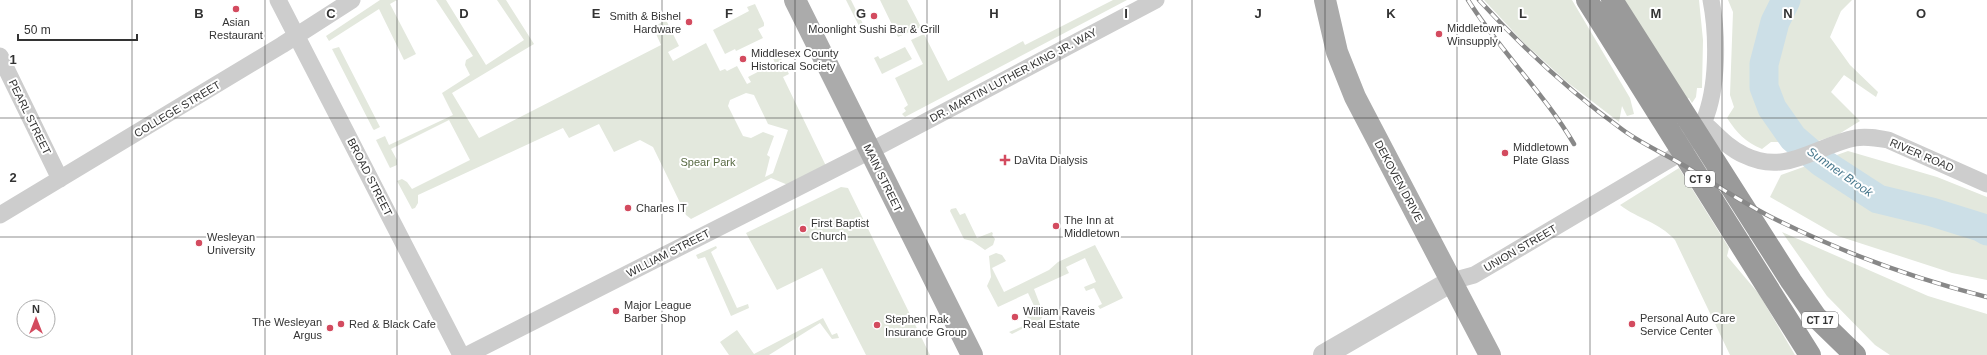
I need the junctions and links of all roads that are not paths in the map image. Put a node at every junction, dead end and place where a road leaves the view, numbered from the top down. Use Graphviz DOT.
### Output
graph roads {
  1 [pos="278,0"];
  2 [pos="352,0"];
  3 [pos="795,0"];
  4 [pos="1156,0"];
  5 [pos="1325,0"];
  6 [pos="1587,0"];
  7 [pos="1612,0"];
  8 [pos="1711,0"];
  9 [pos="297,36"];
  10 [pos="0,56"];
  11 [pos="1704,122"];
  12 [pos="870,151"];
  13 [pos="60,179"];
  14 [pos="1987,184"];
  15 [pos="0,215"];
  16 [pos="1790,280"];
  17 [pos="1452,281"];
  18 [pos="1787,318"];
  19 [pos="461,355"];
  20 [pos="467,355"];
  21 [pos="972,355"];
  22 [pos="1324,355"];
  23 [pos="1490,355"];
  24 [pos="1806,355"];
  25 [pos="1810,355"];
  26 [pos="1838,355"];
  27 [pos="1855,355"];
  1 -- 9 [label="street, BROAD STREET"];
  2 -- 9 [label="street, COLLEGE STREET"];
  3 -- 12 [label="main road, MAIN STREET"];
  4 -- 12 [label="street, DR. MARTIN LUTHER KING JR. WAY"];
  5 -- 17 [label="main road, DEKOVEN DRIVE"];
  6 -- 18 [label="highway, CT 9"];
  7 -- 16 [label="highway, CT 9"];
  8 -- 11 [label="street"];
  9 -- 13 [label="street, COLLEGE STREET"];
  9 -- 19 [label="street, BROAD STREET"];
  10 -- 13 [label="street, PEARL STREET"];
  11 -- 14 [label="street, RIVER ROAD"];
  11 -- 17 [label="street, UNION STREET"];
  12 -- 20 [label="street, WILLIAM STREET"];
  12 -- 21 [label="main road, MAIN STREET"];
  13 -- 15 [label="street, COLLEGE STREET"];
  16 -- 26 [label="highway, CT 9"];
  16 -- 27 [label="highway, CT 17"];
  17 -- 22 [label="street, UNION STREET"];
  17 -- 23 [label="main road, DEKOVEN DRIVE"];
  18 -- 24 [label="highway, CT 17"];
  18 -- 25 [label="highway, CT 9"];
}
